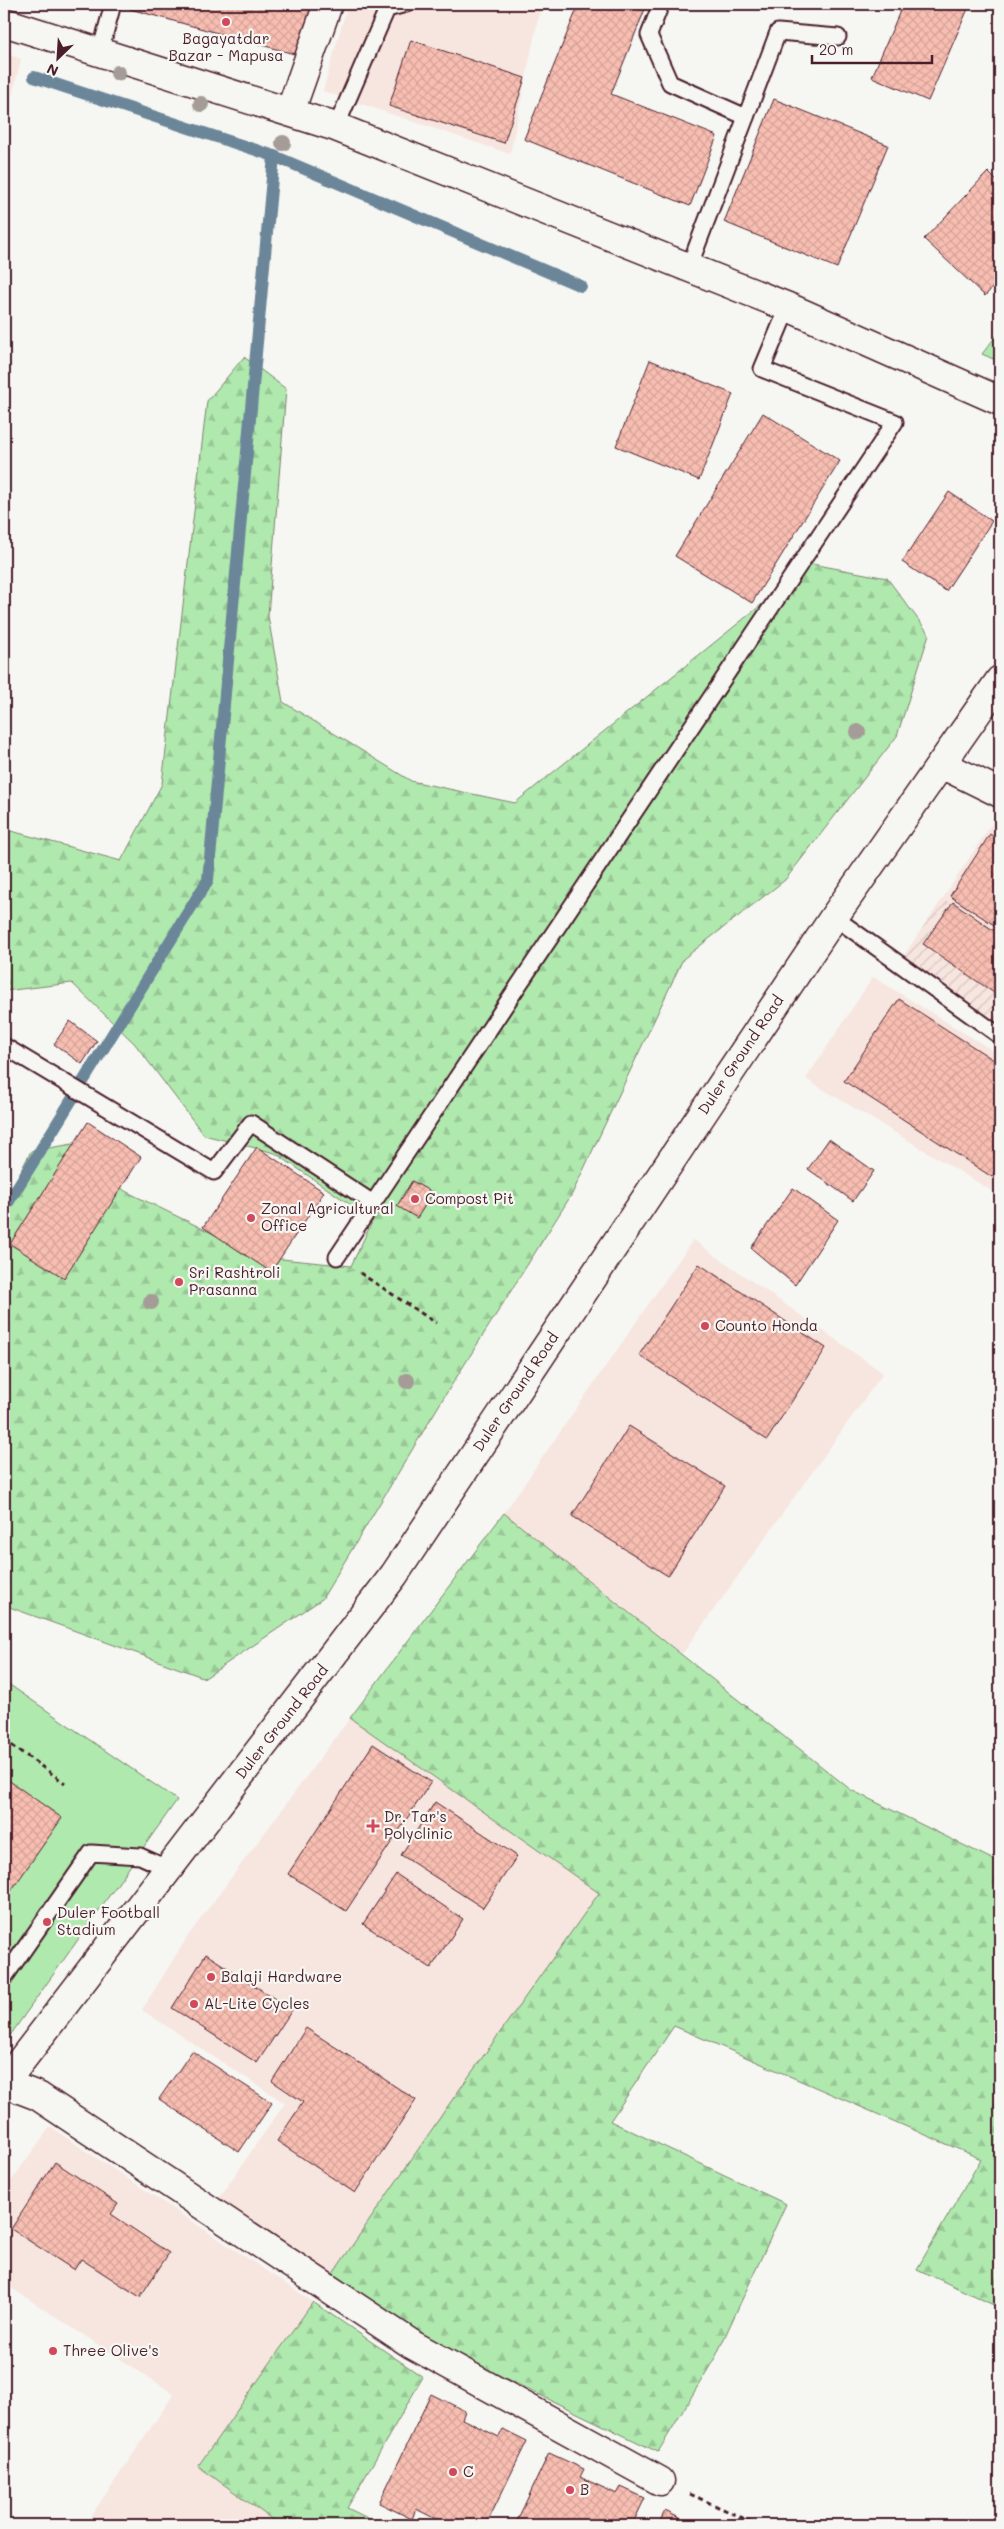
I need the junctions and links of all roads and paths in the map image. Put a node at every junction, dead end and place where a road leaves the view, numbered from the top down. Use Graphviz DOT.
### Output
graph roads {
  1 [pos="113,4"];
  2 [pos="328,4"];
  3 [pos="406,4"];
  4 [pos="661,4"];
  5 [pos="4,22"];
  6 [pos="838,37"];
  7 [pos="100,52"];
  8 [pos="290,112"];
  9 [pos="746,117"];
  10 [pos="336,127"];
  11 [pos="689,267"];
  12 [pos="788,307"];
  13 [pos="1000,401"];
  14 [pos="1000,680"];
  15 [pos="943,765"];
  16 [pos="1000,793"];
  17 [pos="834,917"];
  18 [pos="1000,1036"];
  19 [pos="4,1046"];
  20 [pos="373,1204"];
  21 [pos="337,1257"];
  22 [pos="436,1323"];
  23 [pos="4,1740"];
  24 [pos="64,1783"];
  25 [pos="169,1869"];
  26 [pos="4,1978"];
  27 [pos="4,2083"];
  28 [pos="4,2349"];
  29 [pos="9,2352"];
  30 [pos="660,2481"];
  31 [pos="758,2525"];
  1 -- 7 [label="lane"];
  2 -- 8 [label="street"];
  3 -- 10 [label="lane"];
  4 -- 9 [label="lane"];
  5 -- 7 [label="street"];
  6 -- 9 [label="lane"];
  7 -- 8 [label="street"];
  8 -- 10 [label="street"];
  9 -- 11 [label="lane"];
  10 -- 11 [label="street"];
  11 -- 12 [label="street"];
  12 -- 13 [label="street"];
  12 -- 20 [label="lane"];
  14 -- 15 [label="street, Duler Ground Road"];
  15 -- 16 [label="street"];
  15 -- 17 [label="street, Duler Ground Road"];
  17 -- 18 [label="lane"];
  17 -- 25 [label="street, Duler Ground Road"];
  19 -- 20 [label="lane"];
  20 -- 21 [label="lane"];
  21 -- 22 [label="path"];
  23 -- 24 [label="path"];
  25 -- 26 [label="lane"];
  25 -- 27 [label="street, Duler Ground Road"];
  27 -- 30 [label="street"];
  28 -- 29 [label="path"];
  30 -- 31 [label="path"];
}
